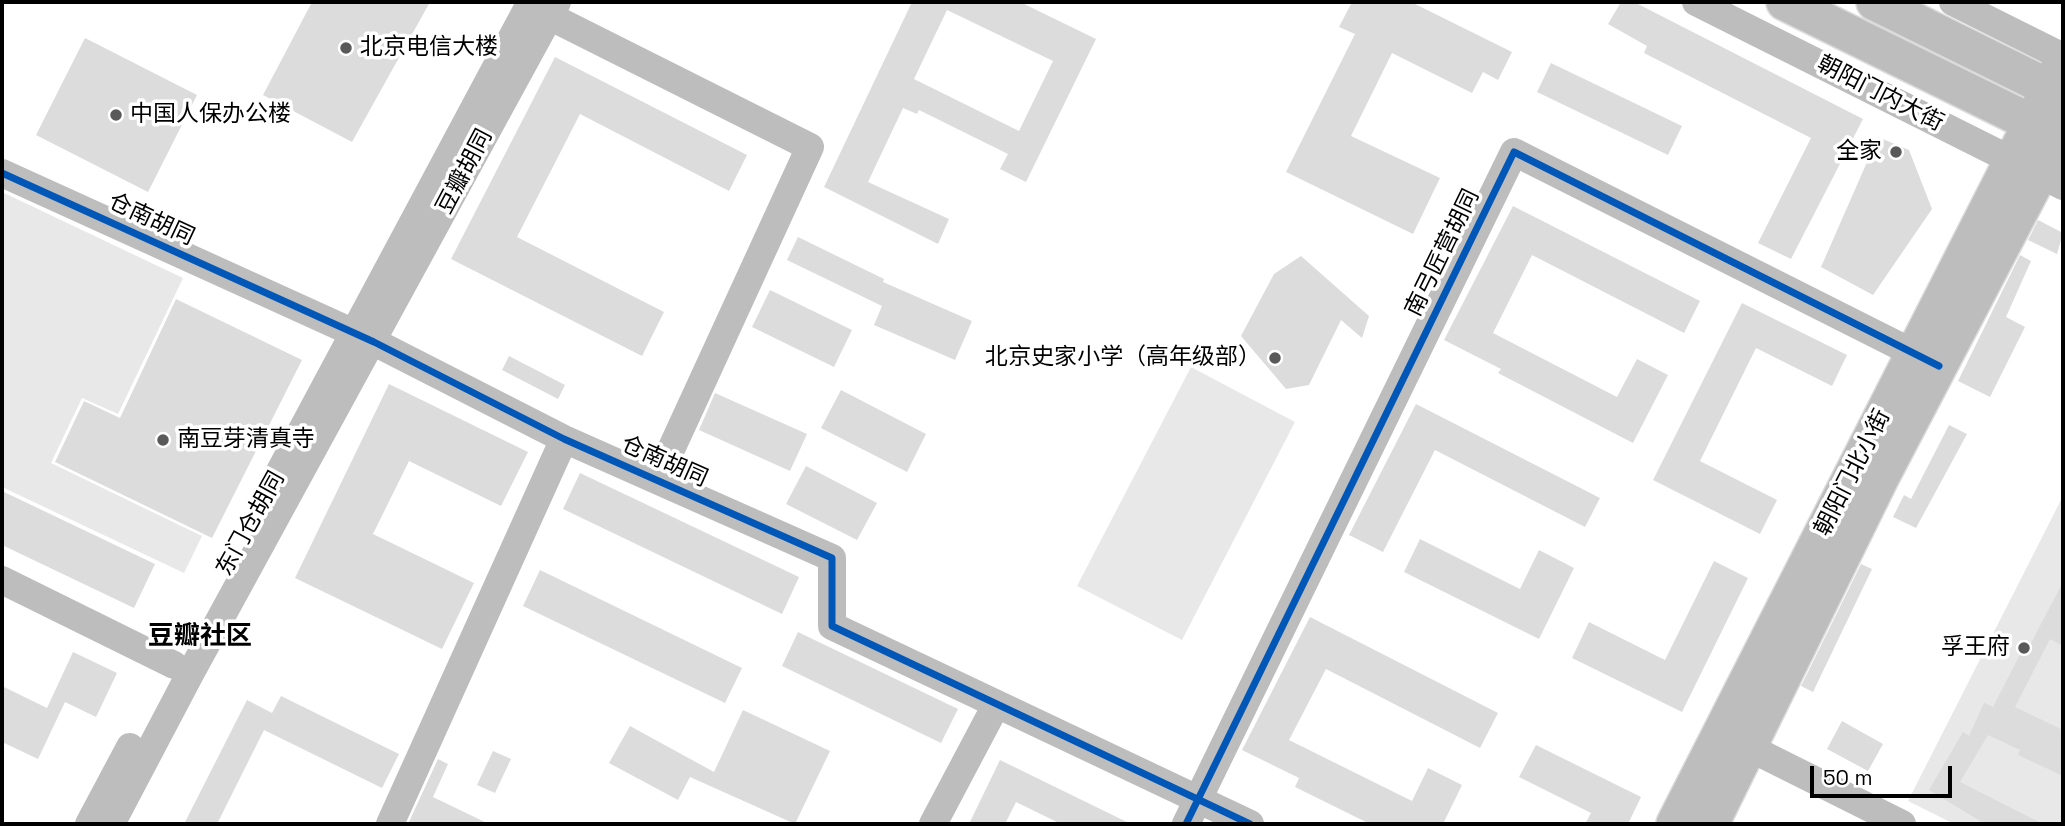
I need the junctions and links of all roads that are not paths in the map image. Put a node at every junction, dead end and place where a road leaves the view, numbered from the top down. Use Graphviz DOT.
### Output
graph roads {
  1 [pos="1696,2"];
  2 [pos="1785,2"];
  3 [pos="1875,2"];
  4 [pos="1953,2"];
  5 [pos="546,7"];
  6 [pos="2060,75"];
  7 [pos="2054,132"];
  8 [pos="2,173"];
  9 [pos="2038,174"];
  10 [pos="364,338"];
  11 [pos="1927,360"];
  12 [pos="564,439"];
  13 [pos="657,480"];
  14 [pos="2,580"];
  15 [pos="174,665"];
  16 [pos="996,705"];
  17 [pos="1748,747"];
  18 [pos="1198,799"];
  19 [pos="89,824"];
  20 [pos="111,824"];
  21 [pos="390,824"];
  22 [pos="933,824"];
  23 [pos="1186,824"];
  24 [pos="1250,824"];
  25 [pos="1675,824"];
  26 [pos="1710,824"];
  27 [pos="1902,824"];
  1 -- 9 [label="street, 朝阳门内大街"];
  2 -- 7 [label="main road, 朝阳门内大街"];
  3 -- 6 [label="main road"];
  4 -- 6 [label="street"];
  5 -- 10 [label="street, 豆瓣胡同"];
  5 -- 13 [label="street"];
  6 -- 7 [label="main road, 朝阳门北小街"];
  7 -- 9 [label="main road, 朝阳门北小街"];
  8 -- 10 [label="street, 仓南胡同"];
  9 -- 11 [label="main road, 朝阳门北小街"];
  10 -- 12 [label="street, 仓南胡同"];
  10 -- 15 [label="street, 东门仓胡同"];
  10 -- 20 [label="street, 东门仓胡同"];
  11 -- 17 [label="main road, 朝阳门北小街"];
  11 -- 18 [label="street, 南弓匠营胡同"];
  11 -- 25 [label="main road, 朝阳门北小街"];
  12 -- 13 [label="street, 仓南胡同"];
  12 -- 21 [label="street"];
  13 -- 16 [label="street, 仓南胡同"];
  14 -- 15 [label="street"];
  15 -- 19 [label="street, 东门仓胡同"];
  16 -- 18 [label="street, 仓南胡同"];
  16 -- 22 [label="street"];
  17 -- 26 [label="main road, 朝阳门北小街"];
  17 -- 27 [label="street"];
  18 -- 23 [label="street"];
  18 -- 24 [label="street, 仓南胡同"];
}
